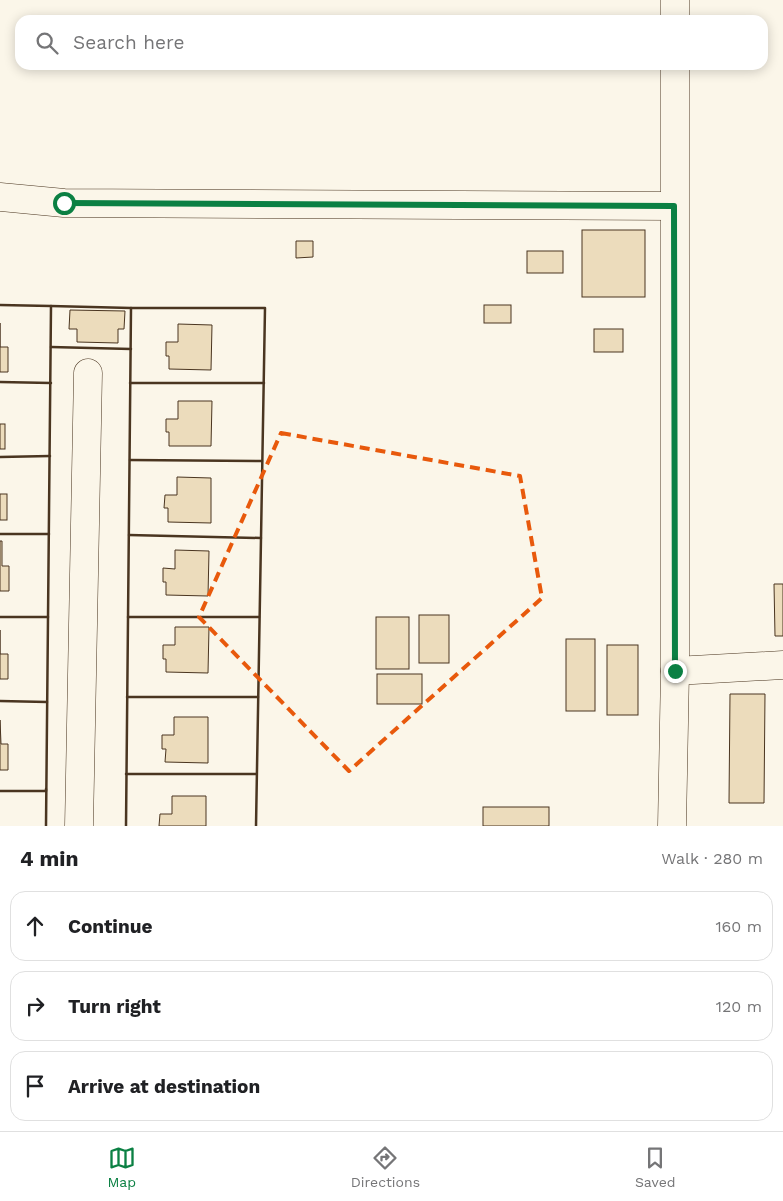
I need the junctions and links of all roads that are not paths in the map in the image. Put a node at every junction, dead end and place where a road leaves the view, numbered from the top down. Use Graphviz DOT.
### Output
graph roads {
  1 [pos="675,0"];
  2 [pos="675,15"];
  3 [pos="675,70"];
  4 [pos="0,197"];
  5 [pos="674,206"];
  6 [pos="88,373"];
  7 [pos="783,665"];
  8 [pos="675,671"];
  9 [pos="79,826"];
  10 [pos="672,826"];
  1 -- 2 [label="street"];
  3 -- 5 [label="street"];
  4 -- 5 [label="street"];
  5 -- 8 [label="street"];
  6 -- 9 [label="street"];
  7 -- 8 [label="street"];
  8 -- 10 [label="street"];
}
